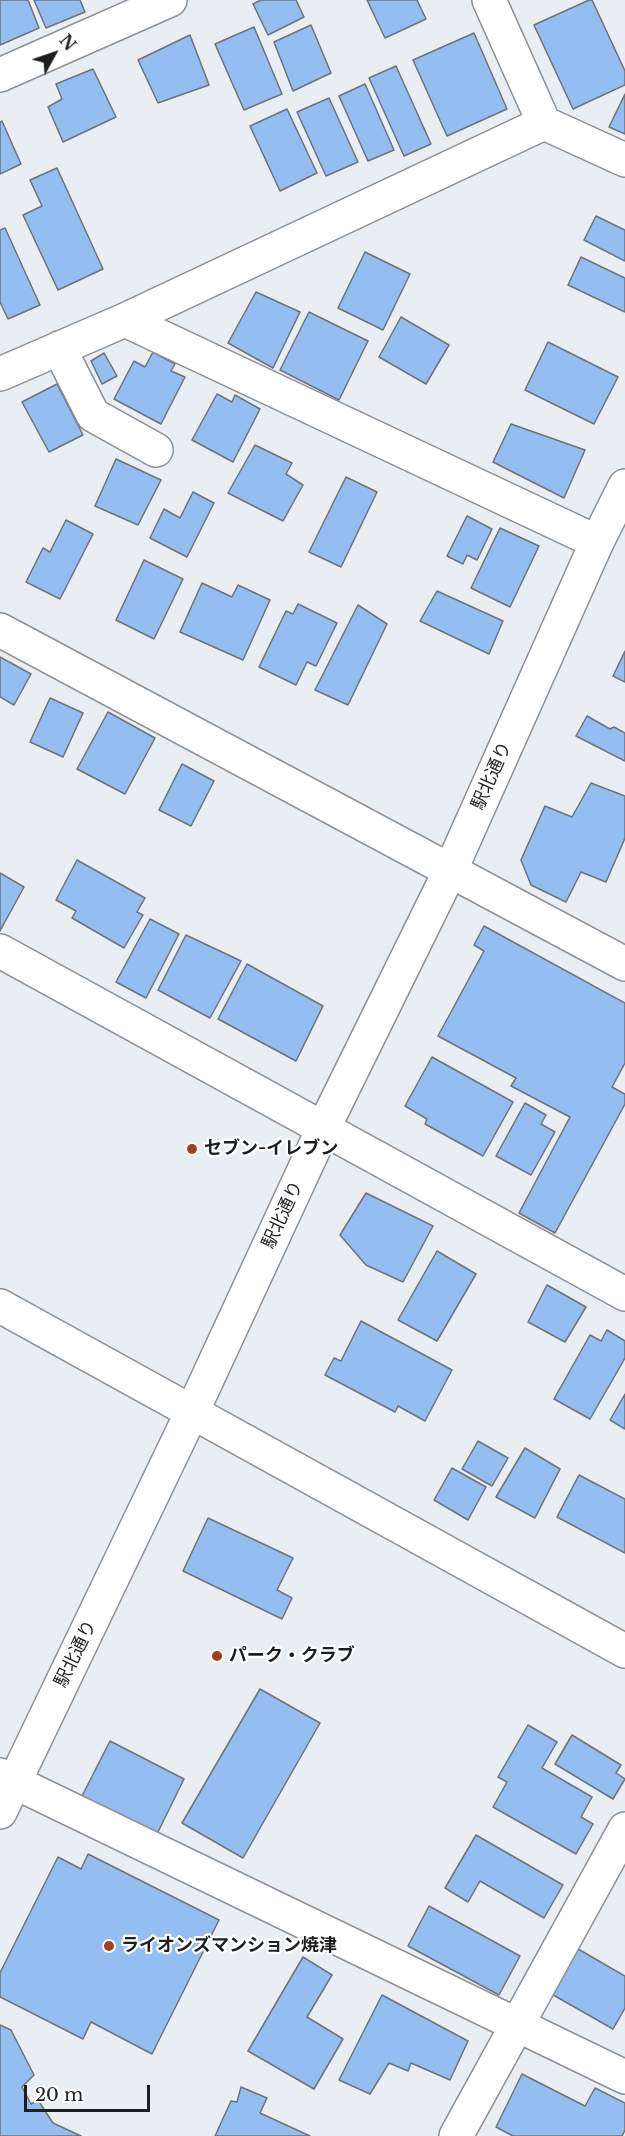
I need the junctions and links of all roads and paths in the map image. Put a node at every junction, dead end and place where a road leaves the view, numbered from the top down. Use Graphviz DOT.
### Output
graph roads {
  1 [pos="170,0"];
  2 [pos="489,0"];
  3 [pos="0,75"];
  4 [pos="544,123"];
  5 [pos="625,160"];
  6 [pos="125,320"];
  7 [pos="59,348"];
  8 [pos="0,374"];
  9 [pos="156,450"];
  10 [pos="625,486"];
  11 [pos="597,542"];
  12 [pos="0,630"];
  13 [pos="451,870"];
  14 [pos="0,951"];
  15 [pos="625,964"];
  16 [pos="324,1127"];
  17 [pos="625,1294"];
  18 [pos="0,1306"];
  19 [pos="192,1412"];
  20 [pos="625,1651"];
  21 [pos="7,1779"];
  22 [pos="0,1812"];
  23 [pos="625,1829"];
  24 [pos="517,2025"];
  25 [pos="625,2078"];
  26 [pos="456,2136"];
  1 -- 3 [label="street"];
  2 -- 4 [label="street"];
  4 -- 5 [label="street"];
  4 -- 6 [label="street"];
  6 -- 7 [label="street"];
  6 -- 11 [label="street"];
  7 -- 8 [label="street"];
  7 -- 9 [label="street"];
  10 -- 11 [label="street, 駅北通り"];
  11 -- 13 [label="street, 駅北通り"];
  12 -- 13 [label="street"];
  13 -- 15 [label="street"];
  13 -- 16 [label="street, 駅北通り"];
  14 -- 16 [label="street"];
  16 -- 17 [label="street"];
  16 -- 19 [label="street, 駅北通り"];
  18 -- 19 [label="street"];
  19 -- 20 [label="street"];
  19 -- 21 [label="street, 駅北通り"];
  21 -- 22 [label="street, 駅北通り"];
  21 -- 24 [label="street"];
  23 -- 24 [label="street"];
  24 -- 25 [label="street"];
  24 -- 26 [label="street"];
}
